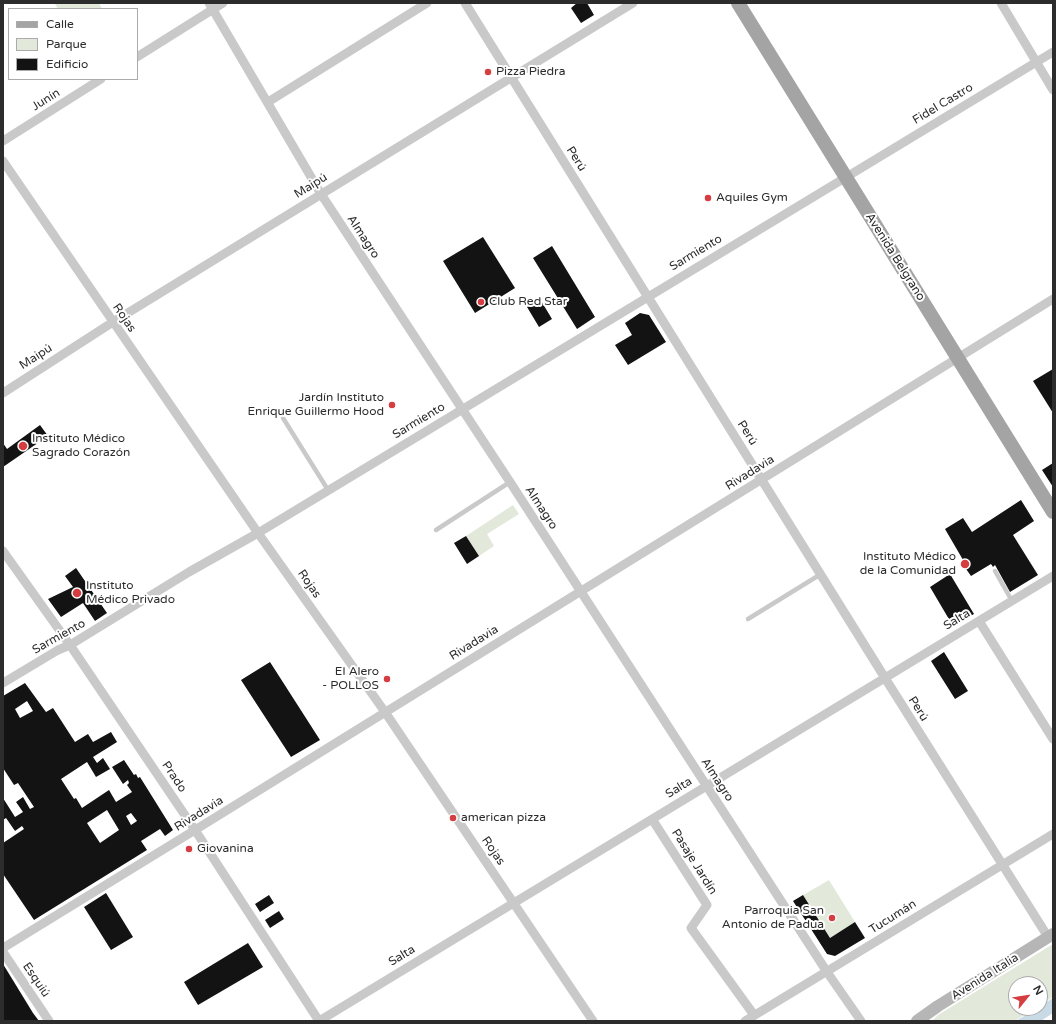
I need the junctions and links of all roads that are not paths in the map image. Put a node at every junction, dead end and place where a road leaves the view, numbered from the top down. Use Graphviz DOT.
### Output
graph roads {
  1 [pos="223,3"];
  2 [pos="427,3"];
  3 [pos="465,3"];
  4 [pos="633,3"];
  5 [pos="738,3"];
  6 [pos="1001,3"];
  7 [pos="211,6"];
  8 [pos="1053,52"];
  9 [pos="138,56"];
  10 [pos="1036,62"];
  11 [pos="511,78"];
  12 [pos="99,80"];
  13 [pos="1053,90"];
  14 [pos="268,102"];
  15 [pos="3,141"];
  16 [pos="3,162"];
  17 [pos="845,177"];
  18 [pos="321,194"];
  19 [pos="647,297"];
  20 [pos="1053,299"];
  21 [pos="113,322"];
  22 [pos="958,357"];
  23 [pos="3,393"];
  24 [pos="462,409"];
  25 [pos="284,418"];
  26 [pos="762,480"];
  27 [pos="510,482"];
  28 [pos="328,490"];
  29 [pos="1053,512"];
  30 [pos="436,530"];
  31 [pos="258,533"];
  32 [pos="3,550"];
  33 [pos="995,572"];
  34 [pos="821,574"];
  35 [pos="1053,576"];
  36 [pos="580,591"];
  37 [pos="1012,601"];
  38 [pos="748,619"];
  39 [pos="979,621"];
  40 [pos="70,645"];
  41 [pos="885,678"];
  42 [pos="3,683"];
  43 [pos="385,712"];
  44 [pos="1053,739"];
  45 [pos="707,785"];
  46 [pos="652,819"];
  47 [pos="195,830"];
  48 [pos="1053,834"];
  49 [pos="1002,865"];
  50 [pos="514,903"];
  51 [pos="1050,935"];
  52 [pos="3,948"];
  53 [pos="3,952"];
  54 [pos="827,972"];
  55 [pos="754,1016"];
  56 [pos="49,1021"];
  57 [pos="319,1021"];
  58 [pos="593,1021"];
  59 [pos="745,1021"];
  60 [pos="861,1021"];
  61 [pos="917,1021"];
  1 -- 7 [label="street"];
  2 -- 14 [label="street"];
  3 -- 11 [label="street, Perú"];
  4 -- 11 [label="street, Maipú"];
  5 -- 17 [label="main road, Avenida Belgrano"];
  6 -- 10 [label="street"];
  7 -- 9 [label="street"];
  7 -- 14 [label="street, Almagro"];
  8 -- 10 [label="street, Fidel Castro"];
  10 -- 13 [label="street"];
  10 -- 17 [label="street, Fidel Castro"];
  11 -- 18 [label="street, Maipú"];
  11 -- 19 [label="street, Perú"];
  12 -- 15 [label="street, Junín"];
  14 -- 18 [label="street, Almagro"];
  16 -- 21 [label="street, Rojas"];
  17 -- 19 [label="street, Sarmiento"];
  17 -- 22 [label="main road, Avenida Belgrano"];
  18 -- 21 [label="street, Maipú"];
  18 -- 24 [label="street, Almagro"];
  19 -- 24 [label="street, Sarmiento"];
  19 -- 26 [label="street, Perú"];
  20 -- 22 [label="street, Rivadavia"];
  21 -- 23 [label="street, Maipú"];
  21 -- 31 [label="street, Rojas"];
  22 -- 26 [label="street, Rivadavia"];
  22 -- 29 [label="main road, Avenida Belgrano"];
  24 -- 27 [label="street, Almagro"];
  24 -- 28 [label="street, Sarmiento"];
  25 -- 28 [label="lane"];
  26 -- 34 [label="street, Perú"];
  26 -- 36 [label="street, Rivadavia"];
  27 -- 30 [label="lane"];
  27 -- 36 [label="street, Almagro"];
  28 -- 31 [label="street, Sarmiento"];
  31 -- 40 [label="street, Sarmiento"];
  31 -- 43 [label="street, Rojas"];
  32 -- 40 [label="street, Prado"];
  33 -- 37 [label="lane"];
  34 -- 38 [label="lane"];
  34 -- 41 [label="street, Perú"];
  35 -- 37 [label="street, Salta"];
  36 -- 43 [label="street, Rivadavia"];
  36 -- 45 [label="street, Almagro"];
  37 -- 39 [label="street, Salta"];
  39 -- 41 [label="street, Salta"];
  39 -- 44 [label="street"];
  40 -- 42 [label="street, Sarmiento"];
  40 -- 47 [label="street, Prado"];
  41 -- 45 [label="street, Salta"];
  41 -- 49 [label="street, Perú"];
  43 -- 47 [label="street, Rivadavia"];
  43 -- 50 [label="street, Rojas"];
  45 -- 46 [label="street, Salta"];
  45 -- 54 [label="street, Almagro"];
  46 -- 50 [label="street, Salta"];
  46 -- 55 [label="street, Pasaje Jardín"];
  47 -- 52 [label="street, Rivadavia"];
  47 -- 57 [label="street, Prado"];
  48 -- 49 [label="street, Tucumán"];
  49 -- 51 [label="street, Perú"];
  49 -- 54 [label="street, Tucumán"];
  50 -- 57 [label="street, Salta"];
  50 -- 58 [label="street, Rojas"];
  51 -- 61 [label="main road, Avenida Italia"];
  53 -- 56 [label="street, Esquiú"];
  54 -- 55 [label="street, Tucumán"];
  54 -- 60 [label="street, Almagro"];
  55 -- 59 [label="street, Tucumán"];
}
